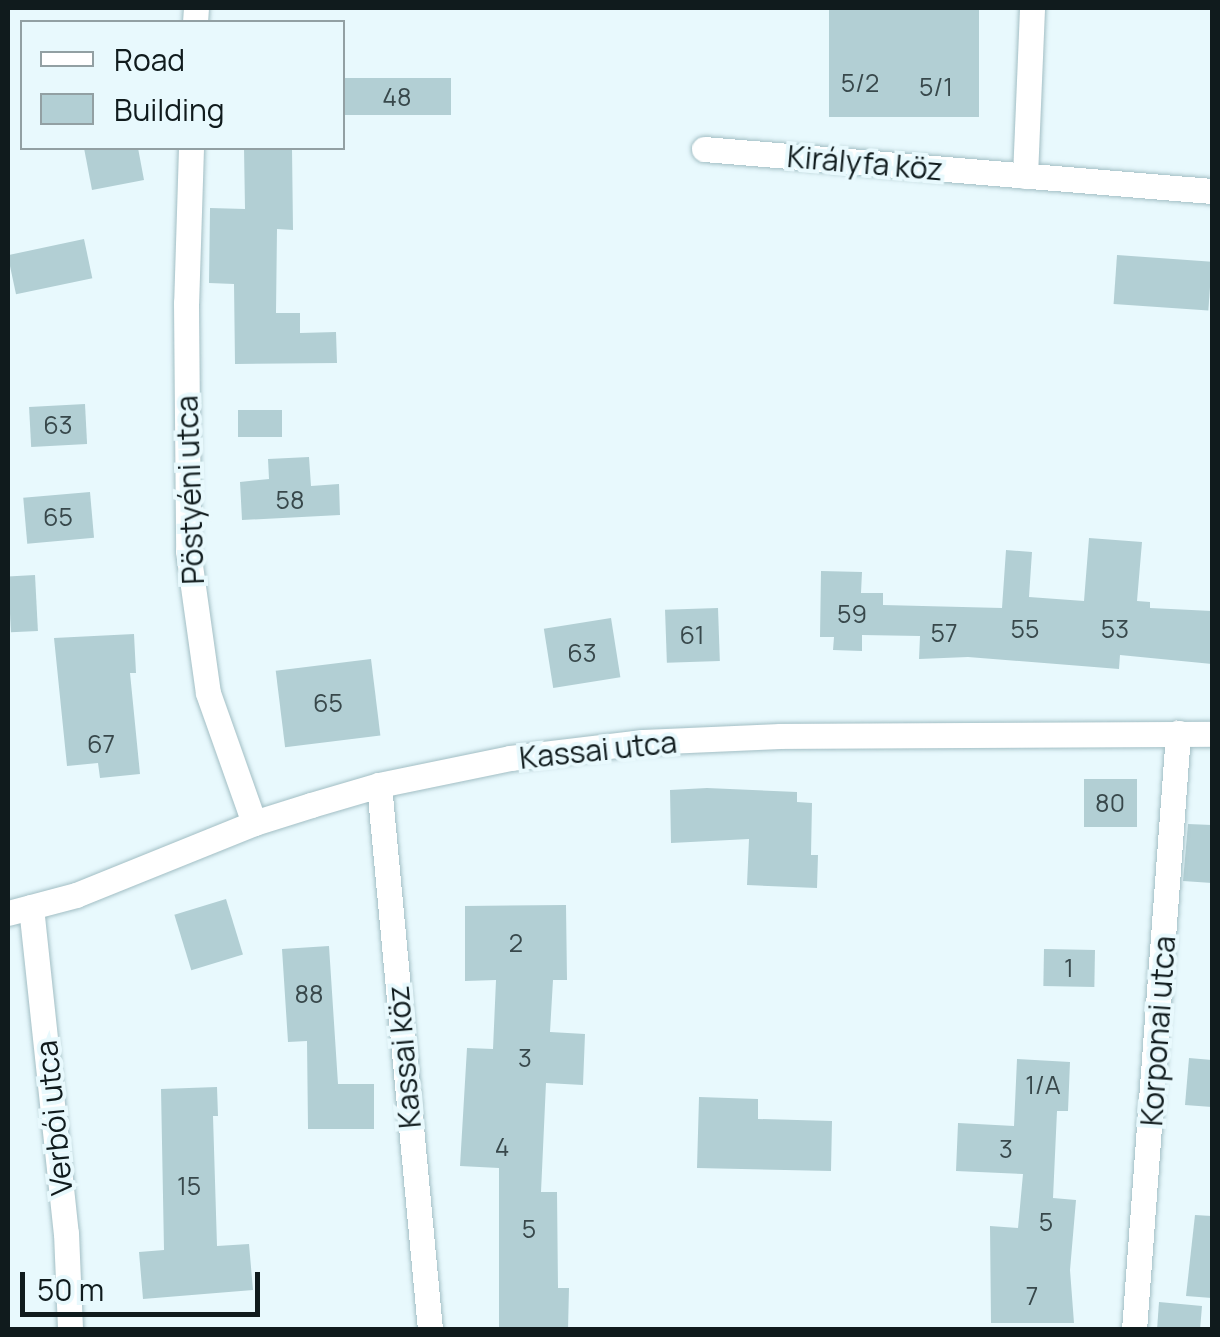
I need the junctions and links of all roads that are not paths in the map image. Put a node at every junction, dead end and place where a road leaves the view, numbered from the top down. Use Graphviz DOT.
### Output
graph roads {
  1 [pos="1032,8"];
  2 [pos="704,149"];
  3 [pos="191,150"];
  4 [pos="1026,176"];
  5 [pos="1212,191"];
  6 [pos="1178,733"];
  7 [pos="1212,734"];
  8 [pos="379,784"];
  9 [pos="254,822"];
  10 [pos="19,910"];
  11 [pos="70,1330"];
  12 [pos="430,1330"];
  13 [pos="1134,1330"];
  1 -- 4 [label="street"];
  2 -- 4 [label="street, Királyfa köz"];
  3 -- 9 [label="street, Pöstyéni utca"];
  4 -- 5 [label="street, Királyfa köz"];
  6 -- 7 [label="street, Kassai utca"];
  6 -- 8 [label="street, Kassai utca"];
  6 -- 13 [label="street, Korponai utca"];
  8 -- 9 [label="street, Kassai utca"];
  8 -- 12 [label="street, Kassai köz"];
  9 -- 10 [label="street, Kassai utca"];
  10 -- 11 [label="street, Verbói utca"];
}
